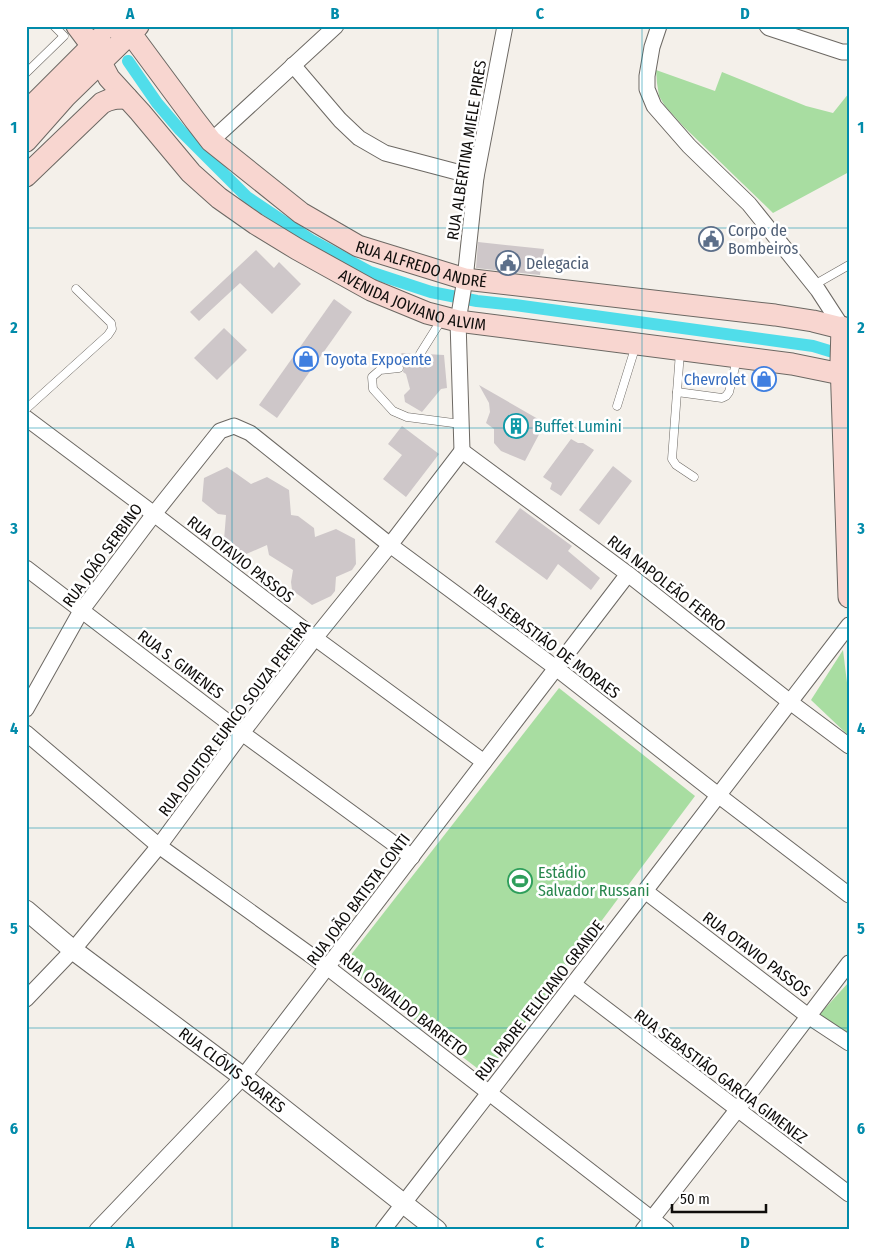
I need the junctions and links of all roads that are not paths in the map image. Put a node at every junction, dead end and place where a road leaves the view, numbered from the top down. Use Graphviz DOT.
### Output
graph roads {
  1 [pos="54,26"];
  2 [pos="78,26"];
  3 [pos="336,26"];
  4 [pos="505,26"];
  5 [pos="658,26"];
  6 [pos="767,26"];
  7 [pos="121,28"];
  8 [pos="849,52"];
  9 [pos="96,55"];
  10 [pos="293,65"];
  11 [pos="26,73"];
  12 [pos="127,98"];
  13 [pos="26,112"];
  14 [pos="26,141"];
  15 [pos="212,141"];
  16 [pos="26,176"];
  17 [pos="476,177"];
  18 [pos="849,265"];
  19 [pos="465,282"];
  20 [pos="814,285"];
  21 [pos="76,289"];
  22 [pos="454,316"];
  23 [pos="844,332"];
  24 [pos="637,344"];
  25 [pos="681,350"];
  26 [pos="420,354"];
  27 [pos="738,357"];
  28 [pos="399,368"];
  29 [pos="844,380"];
  30 [pos="677,392"];
  31 [pos="617,406"];
  32 [pos="26,409"];
  33 [pos="26,418"];
  34 [pos="461,424"];
  35 [pos="220,431"];
  36 [pos="462,451"];
  37 [pos="694,477"];
  38 [pos="154,514"];
  39 [pos="390,546"];
  40 [pos="26,568"];
  41 [pos="628,574"];
  42 [pos="849,597"];
  43 [pos="81,611"];
  44 [pos="849,625"];
  45 [pos="315,638"];
  46 [pos="556,668"];
  47 [pos="790,702"];
  48 [pos="26,709"];
  49 [pos="26,733"];
  50 [pos="242,733"];
  51 [pos="849,746"];
  52 [pos="484,762"];
  53 [pos="718,795"];
  54 [pos="159,846"];
  55 [pos="412,857"];
  56 [pos="645,891"];
  57 [pos="849,895"];
  58 [pos="26,910"];
  59 [pos="72,950"];
  60 [pos="849,963"];
  61 [pos="327,967"];
  62 [pos="573,984"];
  63 [pos="26,998"];
  64 [pos="808,1016"];
  65 [pos="849,1043"];
  66 [pos="243,1077"];
  67 [pos="489,1092"];
  68 [pos="737,1110"];
  69 [pos="849,1194"];
  70 [pos="404,1204"];
  71 [pos="647,1224"];
  72 [pos="102,1228"];
  73 [pos="383,1230"];
  74 [pos="437,1230"];
  75 [pos="666,1230"];
  1 -- 11 [label="lane"];
  2 -- 9 [label="main road, AVENIDA JOVIANO ALVIM"];
  3 -- 10 [label="street"];
  4 -- 17 [label="street, RUA ALBERTINA MIELE PIRES"];
  5 -- 20 [label="street"];
  6 -- 8 [label="street"];
  7 -- 9 [label="main road"];
  7 -- 15 [label="main road, RUA ALFREDO ANDRÉ"];
  9 -- 12 [label="main road, AVENIDA JOVIANO ALVIM"];
  9 -- 13 [label="main road"];
  9 -- 14 [label="main road"];
  10 -- 15 [label="street"];
  10 -- 17 [label="street"];
  12 -- 16 [label="main road"];
  12 -- 22 [label="main road, AVENIDA JOVIANO ALVIM"];
  15 -- 19 [label="main road, RUA ALFREDO ANDRÉ"];
  17 -- 19 [label="street, RUA ALBERTINA MIELE PIRES"];
  18 -- 20 [label="lane"];
  19 -- 22 [label="street, RUA ALBERTINA MIELE PIRES"];
  19 -- 23 [label="main road, RUA ALFREDO ANDRÉ"];
  20 -- 23 [label="street"];
  21 -- 32 [label="lane"];
  22 -- 24 [label="main road, AVENIDA JOVIANO ALVIM"];
  22 -- 26 [label="lane"];
  22 -- 34 [label="street, RUA ALBERTINA MIELE PIRES"];
  23 -- 29 [label="main road"];
  24 -- 25 [label="main road, AVENIDA JOVIANO ALVIM"];
  24 -- 31 [label="lane"];
  25 -- 27 [label="main road, AVENIDA JOVIANO ALVIM"];
  25 -- 30 [label="lane"];
  27 -- 29 [label="main road, AVENIDA JOVIANO ALVIM"];
  27 -- 30 [label="lane"];
  28 -- 34 [label="lane"];
  29 -- 42 [label="main road"];
  30 -- 37 [label="lane"];
  33 -- 38 [label="street, RUA OTAVIO PASSOS"];
  34 -- 36 [label="street, RUA ALBERTINA MIELE PIRES"];
  35 -- 38 [label="street, RUA JOÃO SERBINO"];
  35 -- 39 [label="street, RUA SEBASTIÃO DE MORAES"];
  36 -- 39 [label="street, RUA DOUTOR EURICO SOUZA PEREIRA"];
  36 -- 41 [label="street, RUA NAPOLEÃO FERRO"];
  38 -- 43 [label="street, RUA JOÃO SERBINO"];
  38 -- 45 [label="street, RUA OTAVIO PASSOS"];
  39 -- 45 [label="street, RUA DOUTOR EURICO SOUZA PEREIRA"];
  39 -- 46 [label="street, RUA SEBASTIÃO DE MORAES"];
  40 -- 43 [label="street, RUA S. GIMENES"];
  41 -- 46 [label="street, RUA JOÃO BATISTA CONTI"];
  41 -- 47 [label="street, RUA NAPOLEÃO FERRO"];
  43 -- 48 [label="street, RUA JOÃO SERBINO"];
  43 -- 50 [label="street, RUA S. GIMENES"];
  44 -- 47 [label="street, RUA PADRE FELICIANO GRANDE"];
  45 -- 50 [label="street, RUA DOUTOR EURICO SOUZA PEREIRA"];
  45 -- 52 [label="street, RUA OTAVIO PASSOS"];
  46 -- 52 [label="street, RUA JOÃO BATISTA CONTI"];
  46 -- 53 [label="street, RUA SEBASTIÃO DE MORAES"];
  47 -- 51 [label="street, RUA NAPOLEÃO FERRO"];
  47 -- 53 [label="street, RUA PADRE FELICIANO GRANDE"];
  49 -- 54 [label="street, RUA OSWALDO BARRETO"];
  50 -- 54 [label="street, RUA DOUTOR EURICO SOUZA PEREIRA"];
  50 -- 55 [label="street, RUA S. GIMENES"];
  52 -- 55 [label="street, RUA JOÃO BATISTA CONTI"];
  53 -- 56 [label="street, RUA PADRE FELICIANO GRANDE"];
  53 -- 57 [label="street, RUA SEBASTIÃO DE MORAES"];
  54 -- 59 [label="street, RUA DOUTOR EURICO SOUZA PEREIRA"];
  54 -- 61 [label="street, RUA OSWALDO BARRETO"];
  55 -- 61 [label="street, RUA JOÃO BATISTA CONTI"];
  56 -- 62 [label="street, RUA PADRE FELICIANO GRANDE"];
  56 -- 64 [label="street, RUA OTAVIO PASSOS"];
  58 -- 59 [label="street, RUA CLÓVIS SOARES"];
  59 -- 63 [label="street, RUA DOUTOR EURICO SOUZA PEREIRA"];
  59 -- 66 [label="street, RUA CLÓVIS SOARES"];
  60 -- 64 [label="street"];
  61 -- 66 [label="street, RUA JOÃO BATISTA CONTI"];
  61 -- 67 [label="street, RUA OSWALDO BARRETO"];
  62 -- 67 [label="street, RUA PADRE FELICIANO GRANDE"];
  62 -- 68 [label="street, RUA SEBASTIÃO GARCIA GIMENEZ"];
  64 -- 65 [label="street, RUA OTAVIO PASSOS"];
  64 -- 68 [label="street"];
  66 -- 70 [label="street, RUA CLÓVIS SOARES"];
  66 -- 72 [label="street, RUA JOÃO BATISTA CONTI"];
  67 -- 70 [label="street, RUA PADRE FELICIANO GRANDE"];
  67 -- 71 [label="street, RUA OSWALDO BARRETO"];
  68 -- 69 [label="street, RUA SEBASTIÃO GARCIA GIMENEZ"];
  68 -- 71 [label="street"];
  70 -- 73 [label="street, RUA PADRE FELICIANO GRANDE"];
  70 -- 74 [label="street, RUA CLÓVIS SOARES"];
  71 -- 75 [label="street, RUA OSWALDO BARRETO"];
}
